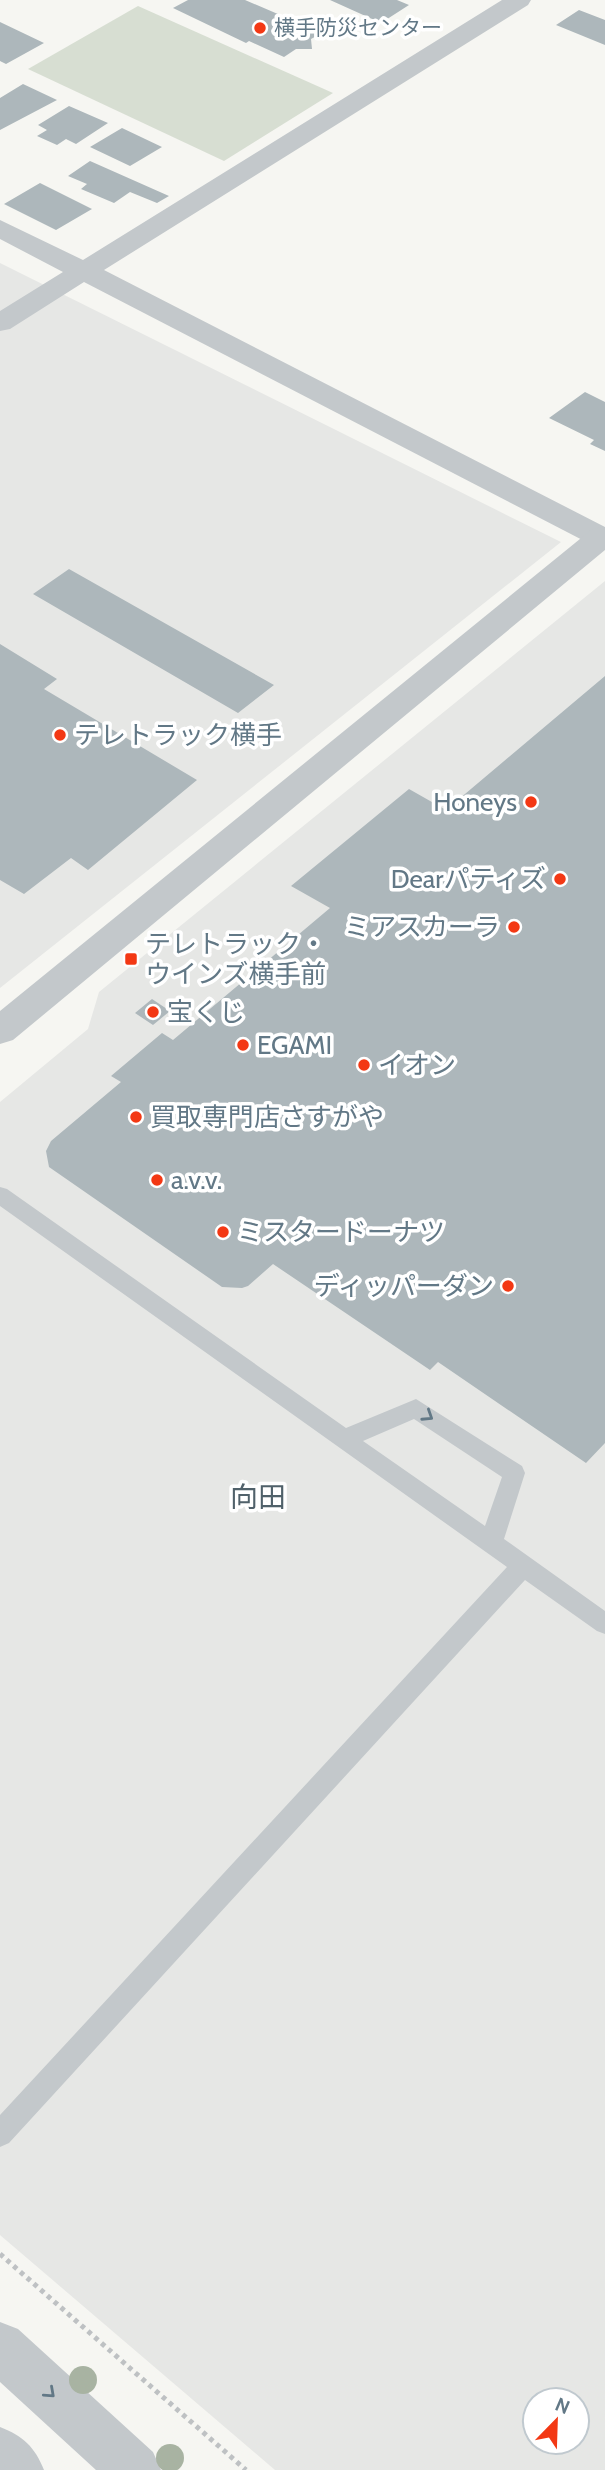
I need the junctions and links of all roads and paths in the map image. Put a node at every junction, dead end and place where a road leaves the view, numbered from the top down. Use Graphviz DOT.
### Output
graph roads {
  1 [pos="519,0"];
  2 [pos="0,228"];
  3 [pos="85,269"];
  4 [pos="0,323"];
  5 [pos="604,537"];
  6 [pos="0,1031"];
  7 [pos="0,1195"];
  8 [pos="344,1439"];
  9 [pos="491,1543"];
  10 [pos="523,1566"];
  11 [pos="605,1624"];
  12 [pos="0,2134"];
  13 [pos="0,2254"];
  14 [pos="0,2347"];
  15 [pos="0,2453"];
  16 [pos="18,2470"];
  17 [pos="135,2470"];
  18 [pos="246,2470"];
  1 -- 3 [label="street"];
  2 -- 3 [label="street"];
  3 -- 4 [label="street"];
  3 -- 5 [label="street"];
  5 -- 6 [label="street"];
  7 -- 8 [label="lane"];
  8 -- 9 [label="lane"];
  8 -- 9 [label="lane, one-way"];
  9 -- 10 [label="lane"];
  10 -- 11 [label="lane"];
  10 -- 12 [label="lane"];
  13 -- 18 [label="path"];
  14 -- 17 [label="street, one-way"];
  15 -- 16 [label="street"];
}
